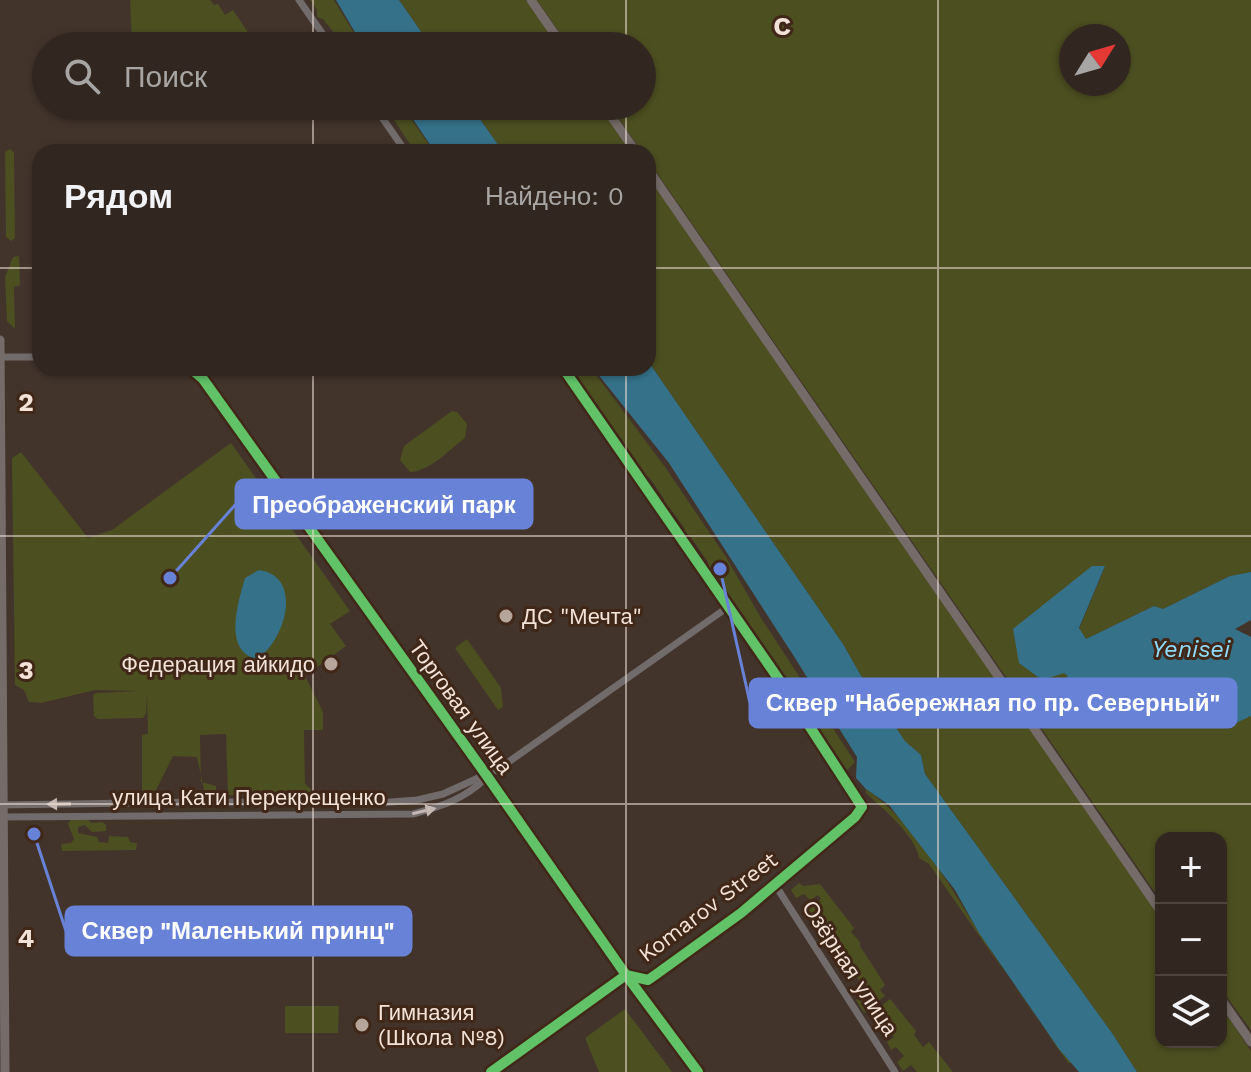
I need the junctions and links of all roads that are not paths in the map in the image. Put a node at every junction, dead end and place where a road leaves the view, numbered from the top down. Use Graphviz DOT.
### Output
graph roads {
  1 [pos="299,0"];
  2 [pos="531,0"];
  3 [pos="321,32"];
  4 [pos="553,32"];
  5 [pos="384,120"];
  6 [pos="614,120"];
  7 [pos="400,144"];
  8 [pos="630,144"];
  9 [pos="656,181"];
  10 [pos="0,340"];
  11 [pos="0,357"];
  12 [pos="32,357"];
  13 [pos="199,376"];
  14 [pos="201,376"];
  15 [pos="569,376"];
  16 [pos="203,379"];
  17 [pos="728,607"];
  18 [pos="487,776"];
  19 [pos="2,805"];
  20 [pos="2,817"];
  21 [pos="774,883"];
  22 [pos="1155,904"];
  23 [pos="626,975"];
  24 [pos="1227,1008"];
  25 [pos="1251,1042"];
  26 [pos="5,1072"];
  27 [pos="491,1072"];
  28 [pos="698,1072"];
  29 [pos="895,1072"];
  1 -- 3 [label="street"];
  2 -- 4 [label="main road"];
  5 -- 7 [label="street"];
  6 -- 8 [label="main road"];
  9 -- 22 [label="main road"];
  10 -- 11 [label="main road"];
  11 -- 12 [label="street"];
  11 -- 19 [label="main road"];
  13 -- 16 [label="street, Торговая улица"];
  14 -- 16 [label="street"];
  15 -- 17 [label="street"];
  16 -- 18 [label="street, Торговая улица"];
  17 -- 18 [label="street, улица Кати Перекрещенко"];
  17 -- 21 [label="street, Komarov Street"];
  18 -- 19 [label="street, улица Кати Перекрещенко, one-way"];
  20 -- 18 [label="street, улица Кати Перекрещенко, one-way"];
  18 -- 23 [label="street, Торговая улица"];
  19 -- 20 [label="main road"];
  20 -- 26 [label="main road"];
  21 -- 23 [label="street, Komarov Street"];
  21 -- 29 [label="street, Озёрная улица"];
  23 -- 27 [label="street, Komarov Street"];
  23 -- 28 [label="street, Торговая улица"];
  24 -- 25 [label="main road"];
}
